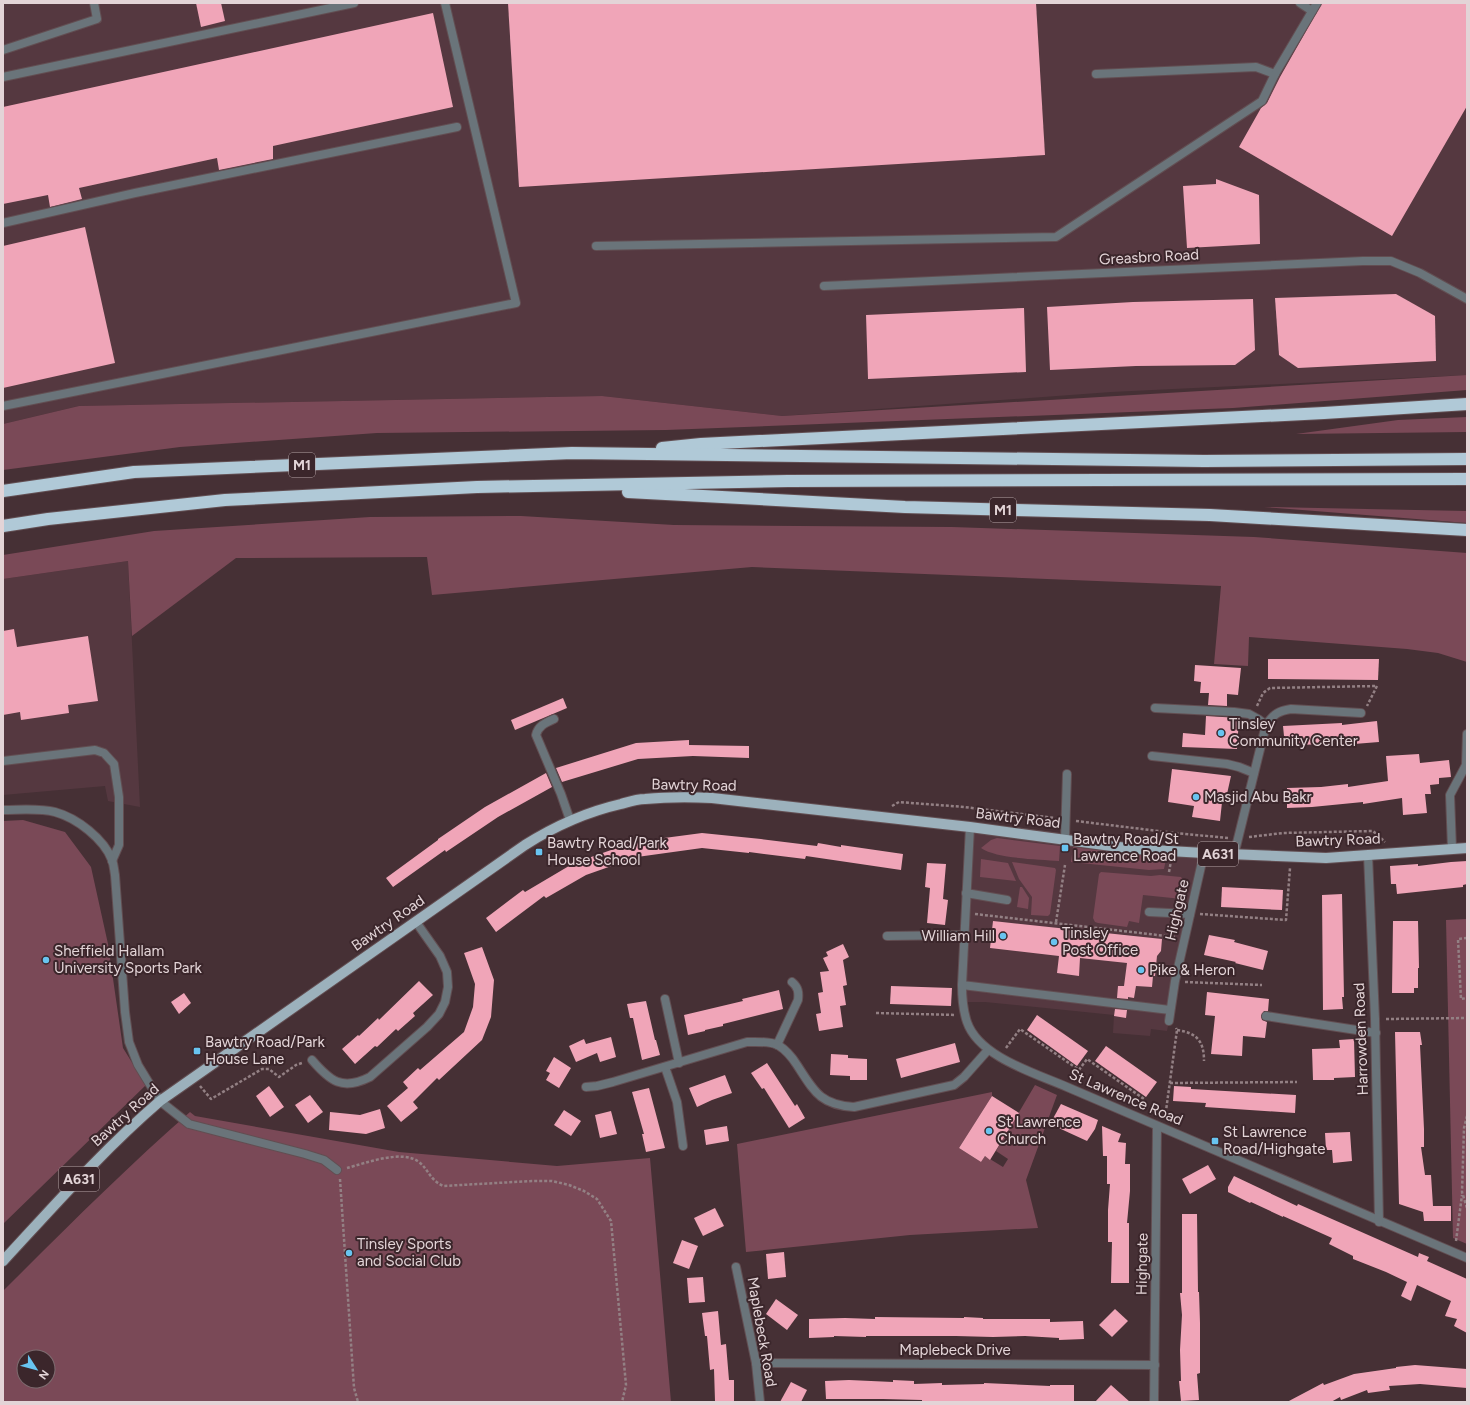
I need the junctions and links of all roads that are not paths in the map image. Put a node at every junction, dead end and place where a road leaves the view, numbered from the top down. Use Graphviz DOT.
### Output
graph roads {
  1 [pos="94,3"];
  2 [pos="350,3"];
  3 [pos="445,3"];
  4 [pos="1300,3"];
  5 [pos="1317,3"];
  6 [pos="1312,11"];
  7 [pos="3,50"];
  8 [pos="1096,74"];
  9 [pos="1275,74"];
  10 [pos="3,77"];
  11 [pos="457,126"];
  12 [pos="3,223"];
  13 [pos="596,246"];
  14 [pos="824,286"];
  15 [pos="1467,299"];
  16 [pos="1467,404"];
  17 [pos="3,406"];
  18 [pos="601,454"];
  19 [pos="1467,459"];
  20 [pos="1467,479"];
  21 [pos="539,486"];
  22 [pos="3,491"];
  23 [pos="3,526"];
  24 [pos="1467,530"];
  25 [pos="1155,708"];
  26 [pos="1362,713"];
  27 [pos="554,719"];
  28 [pos="1266,725"];
  29 [pos="1467,734"];
  30 [pos="1152,756"];
  31 [pos="3,761"];
  32 [pos="1254,773"];
  33 [pos="1067,774"];
  34 [pos="3,810"];
  35 [pos="570,820"];
  36 [pos="970,827"];
  37 [pos="1065,839"];
  38 [pos="1467,848"];
  39 [pos="1452,849"];
  40 [pos="1204,853"];
  41 [pos="1234,855"];
  42 [pos="1368,855"];
  43 [pos="112,861"];
  44 [pos="966,893"];
  45 [pos="1007,900"];
  46 [pos="1149,912"];
  47 [pos="1190,914"];
  48 [pos="416,922"];
  49 [pos="964,935"];
  50 [pos="887,936"];
  51 [pos="792,982"];
  52 [pos="962,985"];
  53 [pos="665,999"];
  54 [pos="1170,1010"];
  55 [pos="1266,1016"];
  56 [pos="1169,1020"];
  57 [pos="1376,1033"];
  58 [pos="777,1045"];
  59 [pos="988,1050"];
  60 [pos="312,1060"];
  61 [pos="679,1063"];
  62 [pos="665,1068"];
  63 [pos="586,1087"];
  64 [pos="160,1101"];
  65 [pos="1160,1127"];
  66 [pos="683,1146"];
  67 [pos="337,1170"];
  68 [pos="1379,1222"];
  69 [pos="1467,1258"];
  70 [pos="3,1261"];
  71 [pos="736,1267"];
  72 [pos="756,1363"];
  73 [pos="1154,1364"];
  74 [pos="760,1402"];
  75 [pos="1154,1402"];
  1 -- 7 [label="street"];
  2 -- 10 [label="street"];
  3 -- 17 [label="street"];
  4 -- 6 [label="street"];
  5 -- 6 [label="street"];
  6 -- 9 [label="street"];
  8 -- 9 [label="street"];
  9 -- 13 [label="street"];
  11 -- 12 [label="street"];
  14 -- 15 [label="street, Greasbro Road"];
  16 -- 18 [label="highway"];
  18 -- 19 [label="highway, M1"];
  18 -- 22 [label="highway, M1"];
  20 -- 21 [label="highway, M1"];
  21 -- 23 [label="highway, M1"];
  21 -- 24 [label="highway, M1"];
  25 -- 28 [label="street"];
  26 -- 28 [label="street"];
  27 -- 35 [label="street"];
  28 -- 32 [label="street"];
  29 -- 39 [label="street"];
  30 -- 32 [label="street"];
  31 -- 43 [label="street"];
  32 -- 41 [label="street"];
  33 -- 37 [label="street"];
  34 -- 43 [label="street"];
  35 -- 36 [label="main road, Bawtry Road / A631"];
  35 -- 48 [label="main road, Bawtry Road / A631"];
  36 -- 37 [label="main road, Bawtry Road / A631"];
  36 -- 44 [label="street, St Lawrence Road"];
  37 -- 40 [label="main road, Bawtry Road / A631"];
  38 -- 39 [label="main road, Bawtry Road / A631"];
  39 -- 42 [label="main road, Bawtry Road / A631"];
  40 -- 41 [label="main road, Bawtry Road / A631"];
  40 -- 47 [label="street, Highgate"];
  41 -- 42 [label="main road, Bawtry Road / A631"];
  42 -- 57 [label="street, Harrowden Road"];
  43 -- 64 [label="street"];
  44 -- 45 [label="street"];
  44 -- 49 [label="street, St Lawrence Road"];
  46 -- 47 [label="street"];
  47 -- 54 [label="street, Highgate"];
  48 -- 60 [label="street"];
  48 -- 64 [label="main road, Bawtry Road / A631"];
  49 -- 50 [label="street"];
  49 -- 52 [label="street, St Lawrence Road"];
  51 -- 58 [label="street"];
  52 -- 54 [label="street"];
  52 -- 59 [label="street, St Lawrence Road"];
  53 -- 61 [label="street"];
  54 -- 56 [label="street, Highgate"];
  55 -- 57 [label="street"];
  57 -- 68 [label="street, Harrowden Road"];
  58 -- 59 [label="street"];
  58 -- 61 [label="street"];
  59 -- 65 [label="street, St Lawrence Road"];
  61 -- 62 [label="street"];
  62 -- 63 [label="street"];
  62 -- 66 [label="street"];
  64 -- 67 [label="street"];
  64 -- 70 [label="main road, Bawtry Road / A631"];
  65 -- 68 [label="street, St Lawrence Road"];
  65 -- 73 [label="street, Highgate"];
  68 -- 69 [label="street, St Lawrence Road"];
  71 -- 72 [label="street, Maplebeck Road"];
  72 -- 73 [label="street, Maplebeck Drive"];
  72 -- 74 [label="street, Maplebeck Road"];
  73 -- 75 [label="street, Highgate"];
}
